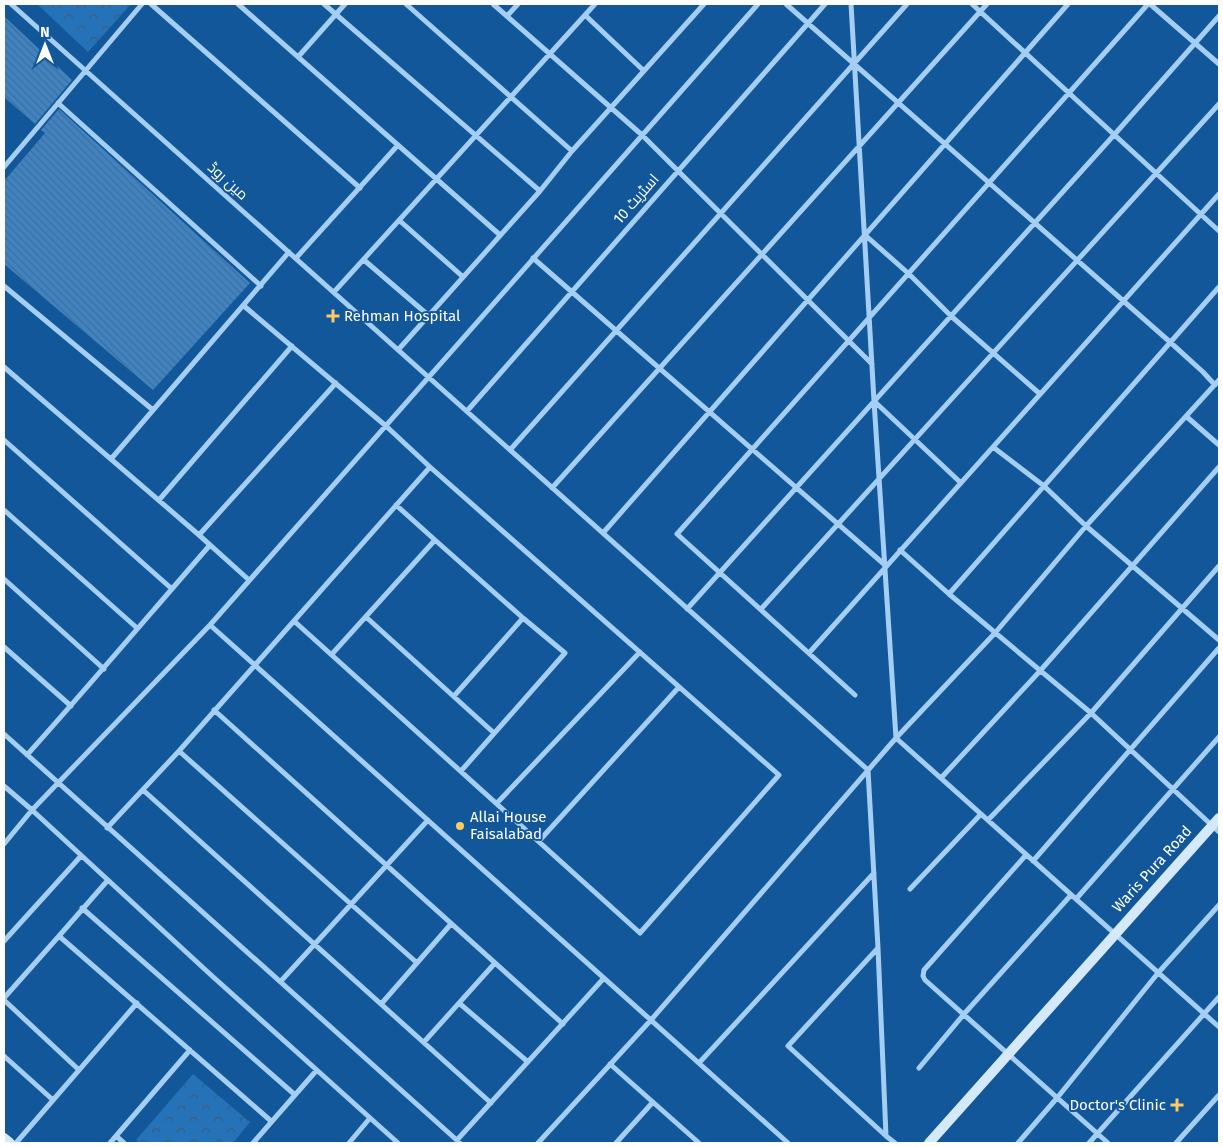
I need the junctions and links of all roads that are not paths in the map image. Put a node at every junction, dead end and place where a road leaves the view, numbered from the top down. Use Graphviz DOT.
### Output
graph roads {
  1 [pos="11,4"];
  2 [pos="142,4"];
  3 [pos="151,4"];
  4 [pos="238,4"];
  5 [pos="324,4"];
  6 [pos="345,4"];
  7 [pos="406,4"];
  8 [pos="493,4"];
  9 [pos="518,4"];
  10 [pos="595,4"];
  11 [pos="704,4"];
  12 [pos="758,4"];
  13 [pos="786,4"];
  14 [pos="825,4"];
  15 [pos="851,4"];
  16 [pos="907,4"];
  17 [pos="972,4"];
  18 [pos="987,4"];
  19 [pos="1068,4"];
  20 [pos="1149,4"];
  21 [pos="980,11"];
  22 [pos="336,14"];
  23 [pos="585,15"];
  24 [pos="507,16"];
  25 [pos="1219,16"];
  26 [pos="808,23"];
  27 [pos="1195,43"];
  28 [pos="1025,52"];
  29 [pos="550,54"];
  30 [pos="298,57"];
  31 [pos="854,63"];
  32 [pos="1219,64"];
  33 [pos="85,70"];
  34 [pos="644,70"];
  35 [pos="1069,93"];
  36 [pos="511,97"];
  37 [pos="898,102"];
  38 [pos="58,103"];
  39 [pos="1219,104"];
  40 [pos="611,107"];
  41 [pos="642,134"];
  42 [pos="1114,135"];
  43 [pos="477,136"];
  44 [pos="859,144"];
  45 [pos="945,144"];
  46 [pos="398,145"];
  47 [pos="572,150"];
  48 [pos="4,167"];
  49 [pos="678,170"];
  50 [pos="1156,173"];
  51 [pos="437,180"];
  52 [pos="989,183"];
  53 [pos="360,188"];
  54 [pos="540,191"];
  55 [pos="1219,194"];
  56 [pos="720,212"];
  57 [pos="1201,214"];
  58 [pos="400,221"];
  59 [pos="1035,223"];
  60 [pos="1219,231"];
  61 [pos="500,235"];
  62 [pos="865,235"];
  63 [pos="289,252"];
  64 [pos="761,253"];
  65 [pos="296,258"];
  66 [pos="533,258"];
  67 [pos="364,260"];
  68 [pos="1077,260"];
  69 [pos="908,274"];
  70 [pos="462,276"];
  71 [pos="4,286"];
  72 [pos="261,286"];
  73 [pos="1219,287"];
  74 [pos="334,292"];
  75 [pos="572,292"];
  76 [pos="808,300"];
  77 [pos="1123,301"];
  78 [pos="244,306"];
  79 [pos="428,315"];
  80 [pos="951,316"];
  81 [pos="869,318"];
  82 [pos="616,330"];
  83 [pos="849,341"];
  84 [pos="1170,342"];
  85 [pos="292,346"];
  86 [pos="398,350"];
  87 [pos="993,353"];
  88 [pos="872,364"];
  89 [pos="659,368"];
  90 [pos="5,371"];
  91 [pos="428,377"];
  92 [pos="1219,380"];
  93 [pos="336,383"];
  94 [pos="1215,385"];
  95 [pos="1040,394"];
  96 [pos="874,401"];
  97 [pos="153,410"];
  98 [pos="467,411"];
  99 [pos="709,412"];
  100 [pos="1187,417"];
  101 [pos="386,426"];
  102 [pos="4,440"];
  103 [pos="914,440"];
  104 [pos="1219,445"];
  105 [pos="993,447"];
  106 [pos="510,450"];
  107 [pos="753,450"];
  108 [pos="111,460"];
  109 [pos="430,467"];
  110 [pos="1219,468"];
  111 [pos="879,479"];
  112 [pos="960,483"];
  113 [pos="1044,486"];
  114 [pos="552,488"];
  115 [pos="796,488"];
  116 [pos="159,500"];
  117 [pos="396,505"];
  118 [pos="4,510"];
  119 [pos="838,524"];
  120 [pos="1086,526"];
  121 [pos="603,533"];
  122 [pos="199,535"];
  123 [pos="435,540"];
  124 [pos="210,545"];
  125 [pos="900,550"];
  126 [pos="1133,565"];
  127 [pos="885,566"];
  128 [pos="1219,566"];
  129 [pos="720,573"];
  130 [pos="4,579"];
  131 [pos="249,580"];
  132 [pos="172,588"];
  133 [pos="949,594"];
  134 [pos="1182,608"];
  135 [pos="688,609"];
  136 [pos="761,610"];
  137 [pos="366,617"];
  138 [pos="523,618"];
  139 [pos="294,621"];
  140 [pos="210,625"];
  141 [pos="137,628"];
  142 [pos="995,633"];
  143 [pos="1219,640"];
  144 [pos="4,647"];
  145 [pos="1219,648"];
  146 [pos="640,652"];
  147 [pos="809,652"];
  148 [pos="332,654"];
  149 [pos="255,664"];
  150 [pos="104,669"];
  151 [pos="1040,672"];
  152 [pos="679,687"];
  153 [pos="856,695"];
  154 [pos="454,696"];
  155 [pos="71,706"];
  156 [pos="214,710"];
  157 [pos="1091,713"];
  158 [pos="494,733"];
  159 [pos="4,734"];
  160 [pos="1219,737"];
  161 [pos="896,738"];
  162 [pos="179,750"];
  163 [pos="1130,750"];
  164 [pos="27,755"];
  165 [pos="868,770"];
  166 [pos="461,771"];
  167 [pos="941,778"];
  168 [pos="58,784"];
  169 [pos="4,786"];
  170 [pos="1173,789"];
  171 [pos="143,790"];
  172 [pos="497,803"];
  173 [pos="32,810"];
  174 [pos="981,814"];
  175 [pos="428,820"];
  176 [pos="988,820"];
  177 [pos="1217,825"];
  178 [pos="107,828"];
  179 [pos="539,841"];
  180 [pos="4,844"];
  181 [pos="1026,855"];
  182 [pos="81,856"];
  183 [pos="1033,861"];
  184 [pos="386,865"];
  185 [pos="874,873"];
  186 [pos="108,880"];
  187 [pos="910,889"];
  188 [pos="1074,897"];
  189 [pos="352,903"];
  190 [pos="1219,905"];
  191 [pos="82,908"];
  192 [pos="451,924"];
  193 [pos="59,936"];
  194 [pos="1111,937"];
  195 [pos="4,941"];
  196 [pos="315,943"];
  197 [pos="878,948"];
  198 [pos="416,962"];
  199 [pos="495,963"];
  200 [pos="1158,973"];
  201 [pos="604,978"];
  202 [pos="281,981"];
  203 [pos="1219,997"];
  204 [pos="4,999"];
  205 [pos="136,1003"];
  206 [pos="382,1003"];
  207 [pos="459,1003"];
  208 [pos="964,1014"];
  209 [pos="1204,1014"];
  210 [pos="650,1020"];
  211 [pos="563,1024"];
  212 [pos="1219,1027"];
  213 [pos="424,1042"];
  214 [pos="190,1050"];
  215 [pos="1008,1054"];
  216 [pos="4,1056"];
  217 [pos="528,1062"];
  218 [pos="698,1063"];
  219 [pos="610,1064"];
  220 [pos="919,1068"];
  221 [pos="79,1070"];
  222 [pos="316,1071"];
  223 [pos="294,1094"];
  224 [pos="1219,1095"];
  225 [pos="1058,1098"];
  226 [pos="53,1100"];
  227 [pos="491,1102"];
  228 [pos="653,1102"];
  229 [pos="370,1118"];
  230 [pos="271,1121"];
  231 [pos="1097,1133"];
  232 [pos="116,1136"];
  233 [pos="886,1136"];
  234 [pos="692,1137"];
  235 [pos="4,1138"];
  236 [pos="459,1142"];
  237 [pos="10,1143"];
  238 [pos="16,1143"];
  239 [pos="110,1143"];
  240 [pos="124,1143"];
  241 [pos="253,1143"];
  242 [pos="349,1143"];
  243 [pos="398,1143"];
  244 [pos="538,1143"];
  245 [pos="616,1143"];
  246 [pos="686,1143"];
  247 [pos="699,1143"];
  248 [pos="788,1143"];
  249 [pos="895,1143"];
  250 [pos="929,1143"];
  251 [pos="1018,1143"];
  252 [pos="1089,1143"];
  253 [pos="1108,1143"];
  254 [pos="1176,1143"];
  1 -- 33 [label="street, مین روڈ"];
  2 -- 33 [label="street"];
  3 -- 53 [label="street"];
  4 -- 30 [label="street"];
  5 -- 22 [label="street"];
  6 -- 22 [label="street"];
  7 -- 36 [label="street"];
  8 -- 24 [label="street"];
  9 -- 24 [label="street"];
  10 -- 23 [label="street"];
  11 -- 34 [label="street"];
  12 -- 41 [label="street"];
  13 -- 26 [label="street"];
  14 -- 26 [label="street, اسٹریٹ 10"];
  15 -- 31 [label="street"];
  16 -- 31 [label="street"];
  17 -- 21 [label="street"];
  18 -- 21 [label="street"];
  19 -- 28 [label="street"];
  20 -- 27 [label="street"];
  20 -- 35 [label="street"];
  21 -- 28 [label="street"];
  21 -- 37 [label="street"];
  22 -- 30 [label="street"];
  22 -- 43 [label="street"];
  23 -- 29 [label="street"];
  23 -- 34 [label="street"];
  24 -- 29 [label="street"];
  25 -- 27 [label="street"];
  26 -- 31 [label="street"];
  26 -- 49 [label="street, اسٹریٹ 10"];
  27 -- 32 [label="street"];
  27 -- 42 [label="street"];
  28 -- 35 [label="street"];
  28 -- 45 [label="street"];
  29 -- 36 [label="street"];
  29 -- 40 [label="street"];
  30 -- 46 [label="street"];
  31 -- 37 [label="street"];
  31 -- 44 [label="street"];
  31 -- 56 [label="street"];
  33 -- 38 [label="street"];
  33 -- 63 [label="street, مین روڈ"];
  34 -- 40 [label="street"];
  35 -- 42 [label="street"];
  35 -- 52 [label="street"];
  36 -- 43 [label="street"];
  36 -- 47 [label="street"];
  37 -- 44 [label="street"];
  37 -- 45 [label="street"];
  38 -- 48 [label="street"];
  38 -- 72 [label="street"];
  39 -- 50 [label="street"];
  40 -- 41 [label="street"];
  40 -- 47 [label="street"];
  41 -- 49 [label="street"];
  41 -- 66 [label="street"];
  42 -- 50 [label="street"];
  42 -- 59 [label="street"];
  43 -- 51 [label="street"];
  43 -- 54 [label="street"];
  44 -- 62 [label="street"];
  44 -- 64 [label="street"];
  45 -- 52 [label="street"];
  45 -- 62 [label="street"];
  46 -- 51 [label="street"];
  46 -- 53 [label="street"];
  47 -- 54 [label="street"];
  49 -- 56 [label="street"];
  49 -- 75 [label="street, اسٹریٹ 10"];
  50 -- 57 [label="street"];
  50 -- 68 [label="street"];
  51 -- 58 [label="street"];
  51 -- 61 [label="street"];
  52 -- 59 [label="street"];
  52 -- 69 [label="street"];
  53 -- 65 [label="street"];
  54 -- 61 [label="street"];
  55 -- 57 [label="street"];
  56 -- 64 [label="street"];
  56 -- 82 [label="street"];
  57 -- 60 [label="street"];
  57 -- 77 [label="street"];
  58 -- 67 [label="street"];
  58 -- 70 [label="street"];
  59 -- 68 [label="street"];
  59 -- 80 [label="street"];
  61 -- 70 [label="street"];
  62 -- 69 [label="street"];
  62 -- 76 [label="street"];
  62 -- 81 [label="street"];
  63 -- 65 [label="street, مین روڈ"];
  63 -- 72 [label="street"];
  64 -- 76 [label="street"];
  64 -- 89 [label="street"];
  65 -- 74 [label="street, مین روڈ"];
  66 -- 75 [label="street"];
  66 -- 91 [label="street"];
  67 -- 74 [label="street"];
  67 -- 79 [label="street"];
  68 -- 77 [label="street"];
  68 -- 87 [label="street"];
  69 -- 80 [label="street"];
  69 -- 81 [label="street"];
  70 -- 79 [label="street"];
  71 -- 97 [label="street"];
  72 -- 78 [label="street"];
  73 -- 84 [label="street"];
  74 -- 86 [label="street, مین روڈ"];
  75 -- 82 [label="street"];
  75 -- 98 [label="street, اسٹریٹ 10"];
  76 -- 83 [label="street"];
  76 -- 99 [label="street"];
  77 -- 84 [label="street"];
  77 -- 95 [label="street"];
  78 -- 85 [label="street"];
  78 -- 97 [label="street"];
  79 -- 86 [label="street"];
  80 -- 87 [label="street"];
  80 -- 96 [label="street"];
  81 -- 83 [label="street"];
  81 -- 88 [label="street"];
  82 -- 89 [label="street"];
  82 -- 106 [label="street"];
  83 -- 88 [label="street"];
  83 -- 107 [label="street"];
  84 -- 94 [label="street"];
  84 -- 113 [label="street"];
  85 -- 93 [label="street"];
  85 -- 116 [label="street"];
  86 -- 91 [label="street, مین روڈ"];
  87 -- 95 [label="street"];
  87 -- 103 [label="street"];
  88 -- 96 [label="street"];
  89 -- 99 [label="street"];
  89 -- 114 [label="street"];
  90 -- 108 [label="street"];
  91 -- 98 [label="street, مین روڈ"];
  91 -- 101 [label="street"];
  92 -- 94 [label="street"];
  93 -- 101 [label="street"];
  93 -- 122 [label="street"];
  94 -- 100 [label="street"];
  95 -- 105 [label="street"];
  96 -- 103 [label="street"];
  96 -- 111 [label="street"];
  96 -- 115 [label="street"];
  97 -- 108 [label="street"];
  98 -- 106 [label="street, مین روڈ"];
  99 -- 107 [label="street"];
  99 -- 121 [label="street"];
  100 -- 104 [label="street"];
  100 -- 120 [label="street"];
  101 -- 109 [label="street"];
  101 -- 131 [label="street"];
  102 -- 132 [label="street"];
  103 -- 111 [label="street"];
  103 -- 112 [label="street"];
  105 -- 112 [label="street"];
  105 -- 113 [label="street"];
  106 -- 114 [label="street, مین روڈ"];
  107 -- 115 [label="street"];
  107 -- 129 [label="street"];
  108 -- 116 [label="street"];
  109 -- 117 [label="street"];
  109 -- 146 [label="street"];
  110 -- 126 [label="street"];
  111 -- 119 [label="street"];
  111 -- 127 [label="street"];
  112 -- 125 [label="street"];
  113 -- 120 [label="street"];
  113 -- 133 [label="street"];
  114 -- 121 [label="street, مین روڈ"];
  115 -- 119 [label="street"];
  115 -- 129 [label="street"];
  116 -- 122 [label="street"];
  117 -- 123 [label="street"];
  117 -- 139 [label="street"];
  118 -- 141 [label="street"];
  119 -- 127 [label="street"];
  119 -- 136 [label="street"];
  120 -- 126 [label="street"];
  120 -- 142 [label="street"];
  121 -- 135 [label="street, مین روڈ"];
  122 -- 124 [label="street"];
  123 -- 137 [label="street"];
  123 -- 138 [label="street"];
  124 -- 131 [label="street"];
  124 -- 132 [label="street"];
  125 -- 127 [label="street"];
  125 -- 133 [label="street"];
  126 -- 134 [label="street"];
  126 -- 151 [label="street"];
  127 -- 147 [label="street"];
  127 -- 161 [label="street"];
  128 -- 134 [label="street"];
  129 -- 135 [label="street"];
  129 -- 136 [label="street"];
  130 -- 150 [label="street"];
  131 -- 140 [label="street"];
  132 -- 141 [label="street"];
  133 -- 142 [label="street"];
  134 -- 143 [label="street"];
  134 -- 157 [label="street"];
  135 -- 165 [label="street, مین روڈ"];
  136 -- 147 [label="street"];
  137 -- 148 [label="street"];
  137 -- 154 [label="street"];
  138 -- 154 [label="street"];
  138 -- 158 [label="street"];
  139 -- 148 [label="street"];
  139 -- 149 [label="street"];
  140 -- 149 [label="street"];
  140 -- 168 [label="street"];
  141 -- 150 [label="street"];
  142 -- 151 [label="street"];
  142 -- 161 [label="street"];
  144 -- 155 [label="street"];
  145 -- 163 [label="street"];
  146 -- 152 [label="street"];
  146 -- 172 [label="street"];
  147 -- 153 [label="street"];
  148 -- 166 [label="street"];
  149 -- 156 [label="street"];
  149 -- 175 [label="street"];
  150 -- 155 [label="street"];
  151 -- 157 [label="street"];
  151 -- 167 [label="street"];
  152 -- 179 [label="street"];
  152 -- 179 [label="street"];
  154 -- 158 [label="street"];
  155 -- 164 [label="street"];
  156 -- 162 [label="street"];
  156 -- 184 [label="street"];
  157 -- 163 [label="street"];
  157 -- 176 [label="street"];
  158 -- 166 [label="street"];
  159 -- 164 [label="street"];
  160 -- 170 [label="street"];
  161 -- 165 [label="street"];
  161 -- 167 [label="street"];
  162 -- 171 [label="street"];
  162 -- 189 [label="street"];
  163 -- 170 [label="street"];
  163 -- 183 [label="street"];
  164 -- 168 [label="street"];
  165 -- 185 [label="street"];
  165 -- 210 [label="street"];
  166 -- 172 [label="street"];
  167 -- 174 [label="street"];
  168 -- 173 [label="street"];
  168 -- 178 [label="street"];
  169 -- 173 [label="street"];
  170 -- 177 [label="street"];
  170 -- 188 [label="street"];
  171 -- 178 [label="street"];
  171 -- 196 [label="street"];
  172 -- 179 [label="street"];
  173 -- 180 [label="street"];
  173 -- 182 [label="street"];
  174 -- 176 [label="street"];
  174 -- 187 [label="street"];
  175 -- 184 [label="street"];
  175 -- 201 [label="street"];
  176 -- 181 [label="street"];
  177 -- 194 [label="main road, Waris Pura Road"];
  178 -- 202 [label="street"];
  181 -- 183 [label="street"];
  181 -- 208 [label="street"];
  182 -- 186 [label="street"];
  182 -- 195 [label="street"];
  183 -- 188 [label="street"];
  184 -- 189 [label="street"];
  184 -- 192 [label="street"];
  185 -- 197 [label="street"];
  185 -- 218 [label="street"];
  186 -- 191 [label="street"];
  186 -- 222 [label="street"];
  188 -- 194 [label="street"];
  188 -- 208 [label="street"];
  189 -- 196 [label="street"];
  189 -- 198 [label="street"];
  190 -- 200 [label="street"];
  191 -- 193 [label="street"];
  191 -- 223 [label="street"];
  192 -- 198 [label="street"];
  192 -- 199 [label="street"];
  193 -- 204 [label="street"];
  193 -- 205 [label="street"];
  194 -- 200 [label="street"];
  194 -- 215 [label="main road, Waris Pura Road"];
  196 -- 202 [label="street"];
  196 -- 206 [label="street"];
  197 -- 233 [label="street"];
  197 -- 233 [label="street"];
  198 -- 206 [label="street"];
  199 -- 207 [label="street"];
  199 -- 211 [label="street"];
  200 -- 209 [label="street"];
  200 -- 225 [label="street"];
  201 -- 210 [label="street"];
  201 -- 211 [label="street"];
  202 -- 236 [label="street"];
  203 -- 209 [label="street"];
  204 -- 221 [label="street"];
  205 -- 214 [label="street"];
  205 -- 221 [label="street"];
  206 -- 213 [label="street"];
  207 -- 213 [label="street"];
  207 -- 217 [label="street"];
  208 -- 215 [label="street"];
  208 -- 220 [label="street"];
  209 -- 212 [label="street"];
  209 -- 231 [label="street"];
  210 -- 218 [label="street"];
  210 -- 219 [label="street"];
  211 -- 217 [label="street"];
  213 -- 227 [label="street"];
  214 -- 230 [label="street"];
  214 -- 232 [label="street"];
  215 -- 225 [label="street"];
  215 -- 250 [label="main road, Waris Pura Road"];
  216 -- 226 [label="street"];
  217 -- 227 [label="street"];
  218 -- 248 [label="street"];
  219 -- 228 [label="street"];
  219 -- 244 [label="street"];
  221 -- 226 [label="street"];
  222 -- 223 [label="street"];
  222 -- 229 [label="street"];
  223 -- 230 [label="street"];
  224 -- 254 [label="street"];
  225 -- 231 [label="street"];
  225 -- 251 [label="street"];
  226 -- 238 [label="street"];
  227 -- 236 [label="street"];
  228 -- 234 [label="street"];
  228 -- 245 [label="street"];
  229 -- 242 [label="street"];
  229 -- 243 [label="street"];
  230 -- 241 [label="street"];
  231 -- 252 [label="street"];
  231 -- 253 [label="street"];
  232 -- 239 [label="street"];
  232 -- 240 [label="street"];
  233 -- 249 [label="street"];
  234 -- 246 [label="street"];
  234 -- 247 [label="street"];
  235 -- 237 [label="main road"];
}
